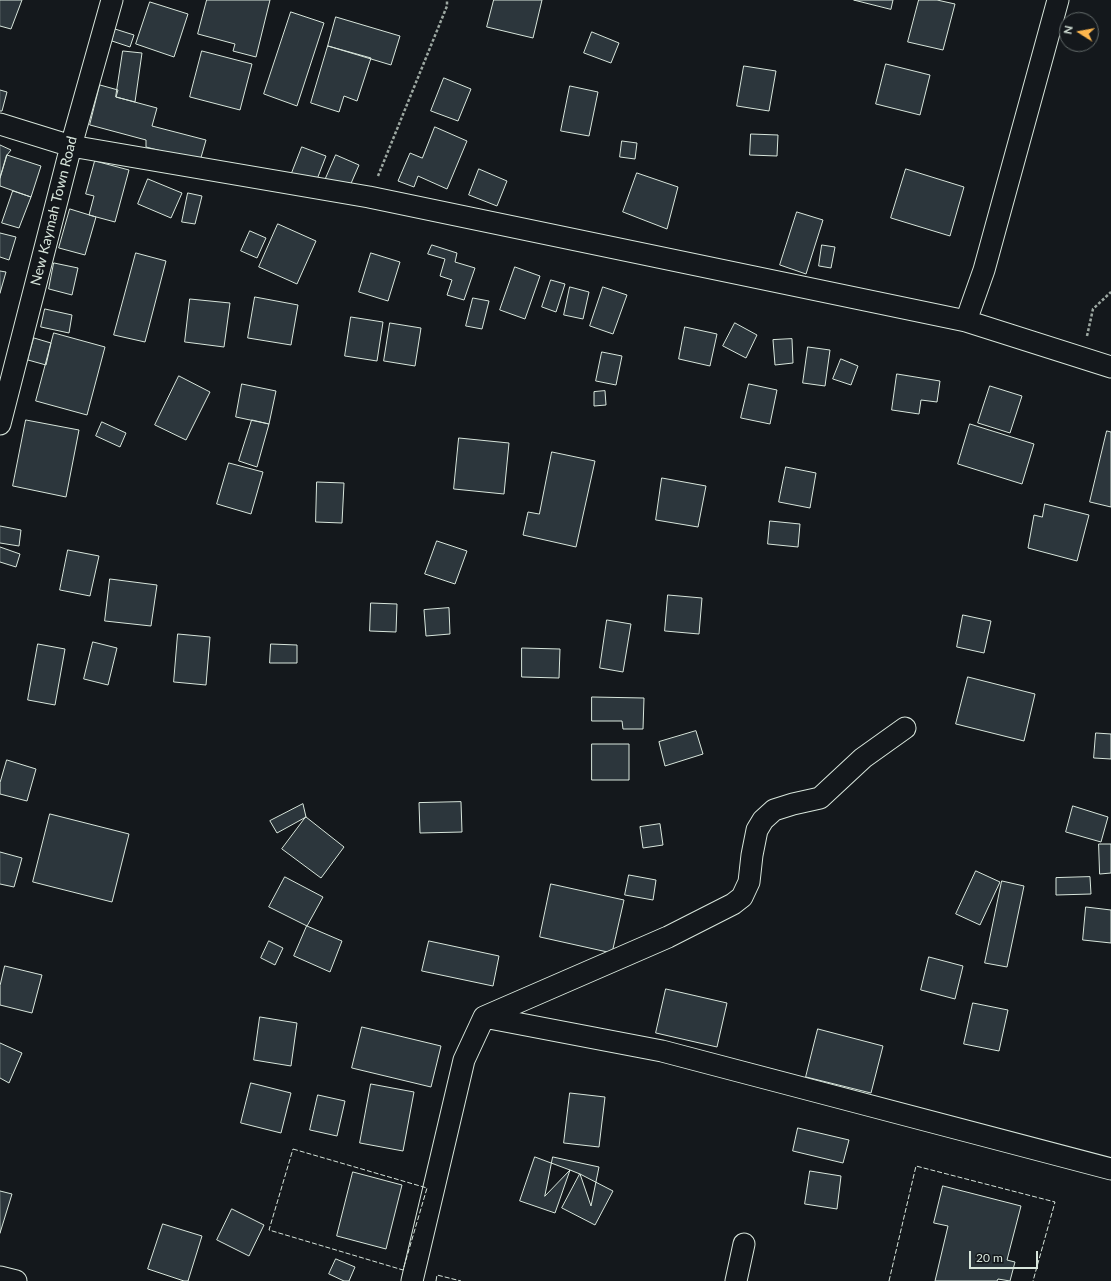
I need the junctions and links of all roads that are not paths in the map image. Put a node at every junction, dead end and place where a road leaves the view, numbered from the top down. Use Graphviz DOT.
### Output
graph roads {
  1 [pos="112,0"];
  2 [pos="1058,0"];
  3 [pos="0,124"];
  4 [pos="71,146"];
  5 [pos="966,322"];
  6 [pos="1111,366"];
  7 [pos="0,424"];
  8 [pos="905,728"];
  9 [pos="484,1018"];
  10 [pos="1111,1170"];
  11 [pos="744,1244"];
  12 [pos="0,1277"];
  13 [pos="16,1281"];
  14 [pos="412,1281"];
  15 [pos="736,1281"];
  1 -- 4 [label="street, New Kaymah Town Road"];
  2 -- 5 [label="street"];
  3 -- 4 [label="street"];
  4 -- 5 [label="street"];
  4 -- 7 [label="street, New Kaymah Town Road"];
  5 -- 6 [label="street"];
  8 -- 9 [label="street"];
  9 -- 10 [label="street"];
  9 -- 14 [label="street"];
  11 -- 15 [label="street"];
  12 -- 13 [label="street"];
}
